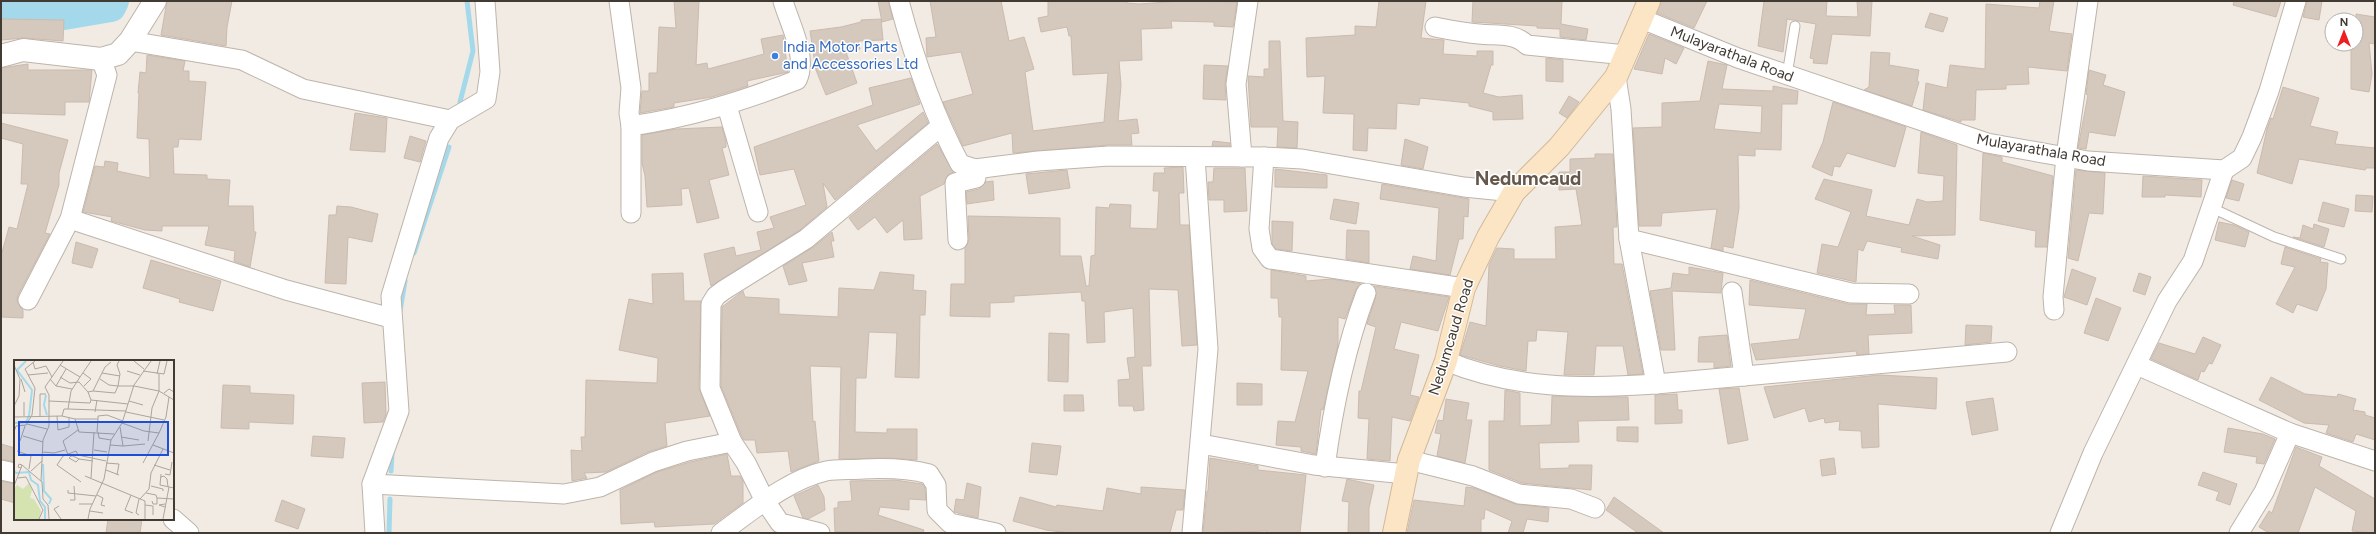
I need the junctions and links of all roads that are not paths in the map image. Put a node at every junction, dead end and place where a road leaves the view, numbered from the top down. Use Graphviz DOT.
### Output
graph roads {
  1 [pos="155,1"];
  2 [pos="485,1"];
  3 [pos="620,1"];
  4 [pos="783,1"];
  5 [pos="899,1"];
  6 [pos="1248,1"];
  7 [pos="2088,1"];
  8 [pos="2296,1"];
  9 [pos="1645,10"];
  10 [pos="1795,26"];
  11 [pos="1435,27"];
  12 [pos="130,41"];
  13 [pos="1626,55"];
  14 [pos="1,56"];
  15 [pos="101,59"];
  16 [pos="1787,76"];
  17 [pos="1616,77"];
  18 [pos="727,106"];
  19 [pos="450,120"];
  20 [pos="631,126"];
  21 [pos="940,127"];
  22 [pos="2066,156"];
  23 [pos="1195,157"];
  24 [pos="1242,157"];
  25 [pos="1264,157"];
  26 [pos="975,169"];
  27 [pos="2224,170"];
  28 [pos="1514,192"];
  29 [pos="2210,207"];
  30 [pos="758,212"];
  31 [pos="631,213"];
  32 [pos="70,219"];
  33 [pos="1629,239"];
  34 [pos="958,240"];
  35 [pos="2341,259"];
  36 [pos="1464,288"];
  37 [pos="1732,292"];
  38 [pos="1366,293"];
  39 [pos="1909,294"];
  40 [pos="28,300"];
  41 [pos="2054,310"];
  42 [pos="391,318"];
  43 [pos="2007,352"];
  44 [pos="1446,361"];
  45 [pos="2137,365"];
  46 [pos="1744,376"];
  47 [pos="1656,384"];
  48 [pos="2290,433"];
  49 [pos="732,442"];
  50 [pos="1201,444"];
  51 [pos="2375,461"];
  52 [pos="1325,466"];
  53 [pos="1407,467"];
  54 [pos="1,470"];
  55 [pos="14,473"];
  56 [pos="372,484"];
  57 [pos="765,501"];
  58 [pos="1595,508"];
  59 [pos="174,519"];
  60 [pos="189,533"];
  61 [pos="374,533"];
  62 [pos="721,533"];
  63 [pos="820,533"];
  64 [pos="996,533"];
  65 [pos="1192,533"];
  66 [pos="1394,533"];
  67 [pos="2060,533"];
  68 [pos="2239,533"];
  1 -- 12 [label="street"];
  2 -- 19 [label="street"];
  3 -- 20 [label="street"];
  4 -- 18 [label="street"];
  5 -- 21 [label="street"];
  6 -- 24 [label="street"];
  7 -- 22 [label="street"];
  8 -- 27 [label="street"];
  9 -- 13 [label="main road, Nedumcaud Road"];
  9 -- 16 [label="street, Mulayarathala Road"];
  10 -- 16 [label="lane"];
  11 -- 13 [label="street"];
  12 -- 15 [label="street"];
  12 -- 19 [label="street"];
  13 -- 17 [label="main road, Nedumcaud Road"];
  14 -- 15 [label="street"];
  15 -- 32 [label="street"];
  16 -- 22 [label="street, Mulayarathala Road"];
  17 -- 28 [label="main road, Nedumcaud Road"];
  17 -- 33 [label="street"];
  18 -- 20 [label="street"];
  18 -- 30 [label="street"];
  19 -- 42 [label="street"];
  20 -- 31 [label="street"];
  21 -- 26 [label="street"];
  21 -- 49 [label="street"];
  22 -- 27 [label="street, Mulayarathala Road"];
  22 -- 41 [label="street"];
  23 -- 24 [label="street"];
  23 -- 26 [label="street"];
  23 -- 50 [label="street"];
  24 -- 25 [label="street"];
  25 -- 28 [label="street"];
  25 -- 36 [label="street"];
  26 -- 34 [label="street"];
  27 -- 29 [label="street"];
  28 -- 36 [label="main road, Nedumcaud Road"];
  29 -- 35 [label="lane"];
  29 -- 45 [label="street"];
  32 -- 40 [label="street"];
  32 -- 42 [label="street"];
  33 -- 39 [label="street"];
  33 -- 47 [label="street"];
  36 -- 44 [label="main road, Nedumcaud Road"];
  37 -- 46 [label="street"];
  38 -- 52 [label="street"];
  42 -- 56 [label="street"];
  43 -- 46 [label="street"];
  44 -- 47 [label="street"];
  44 -- 53 [label="main road, Nedumcaud Road"];
  45 -- 48 [label="street"];
  45 -- 67 [label="street"];
  46 -- 47 [label="street"];
  48 -- 51 [label="street"];
  48 -- 68 [label="street"];
  49 -- 56 [label="street"];
  49 -- 57 [label="street"];
  50 -- 52 [label="street"];
  50 -- 65 [label="street"];
  52 -- 53 [label="street"];
  53 -- 58 [label="street"];
  53 -- 66 [label="main road, Nedumcaud Road"];
  54 -- 55 [label="street"];
  56 -- 61 [label="street"];
  57 -- 62 [label="street"];
  57 -- 63 [label="street"];
  57 -- 64 [label="street"];
  59 -- 60 [label="street"];
}
